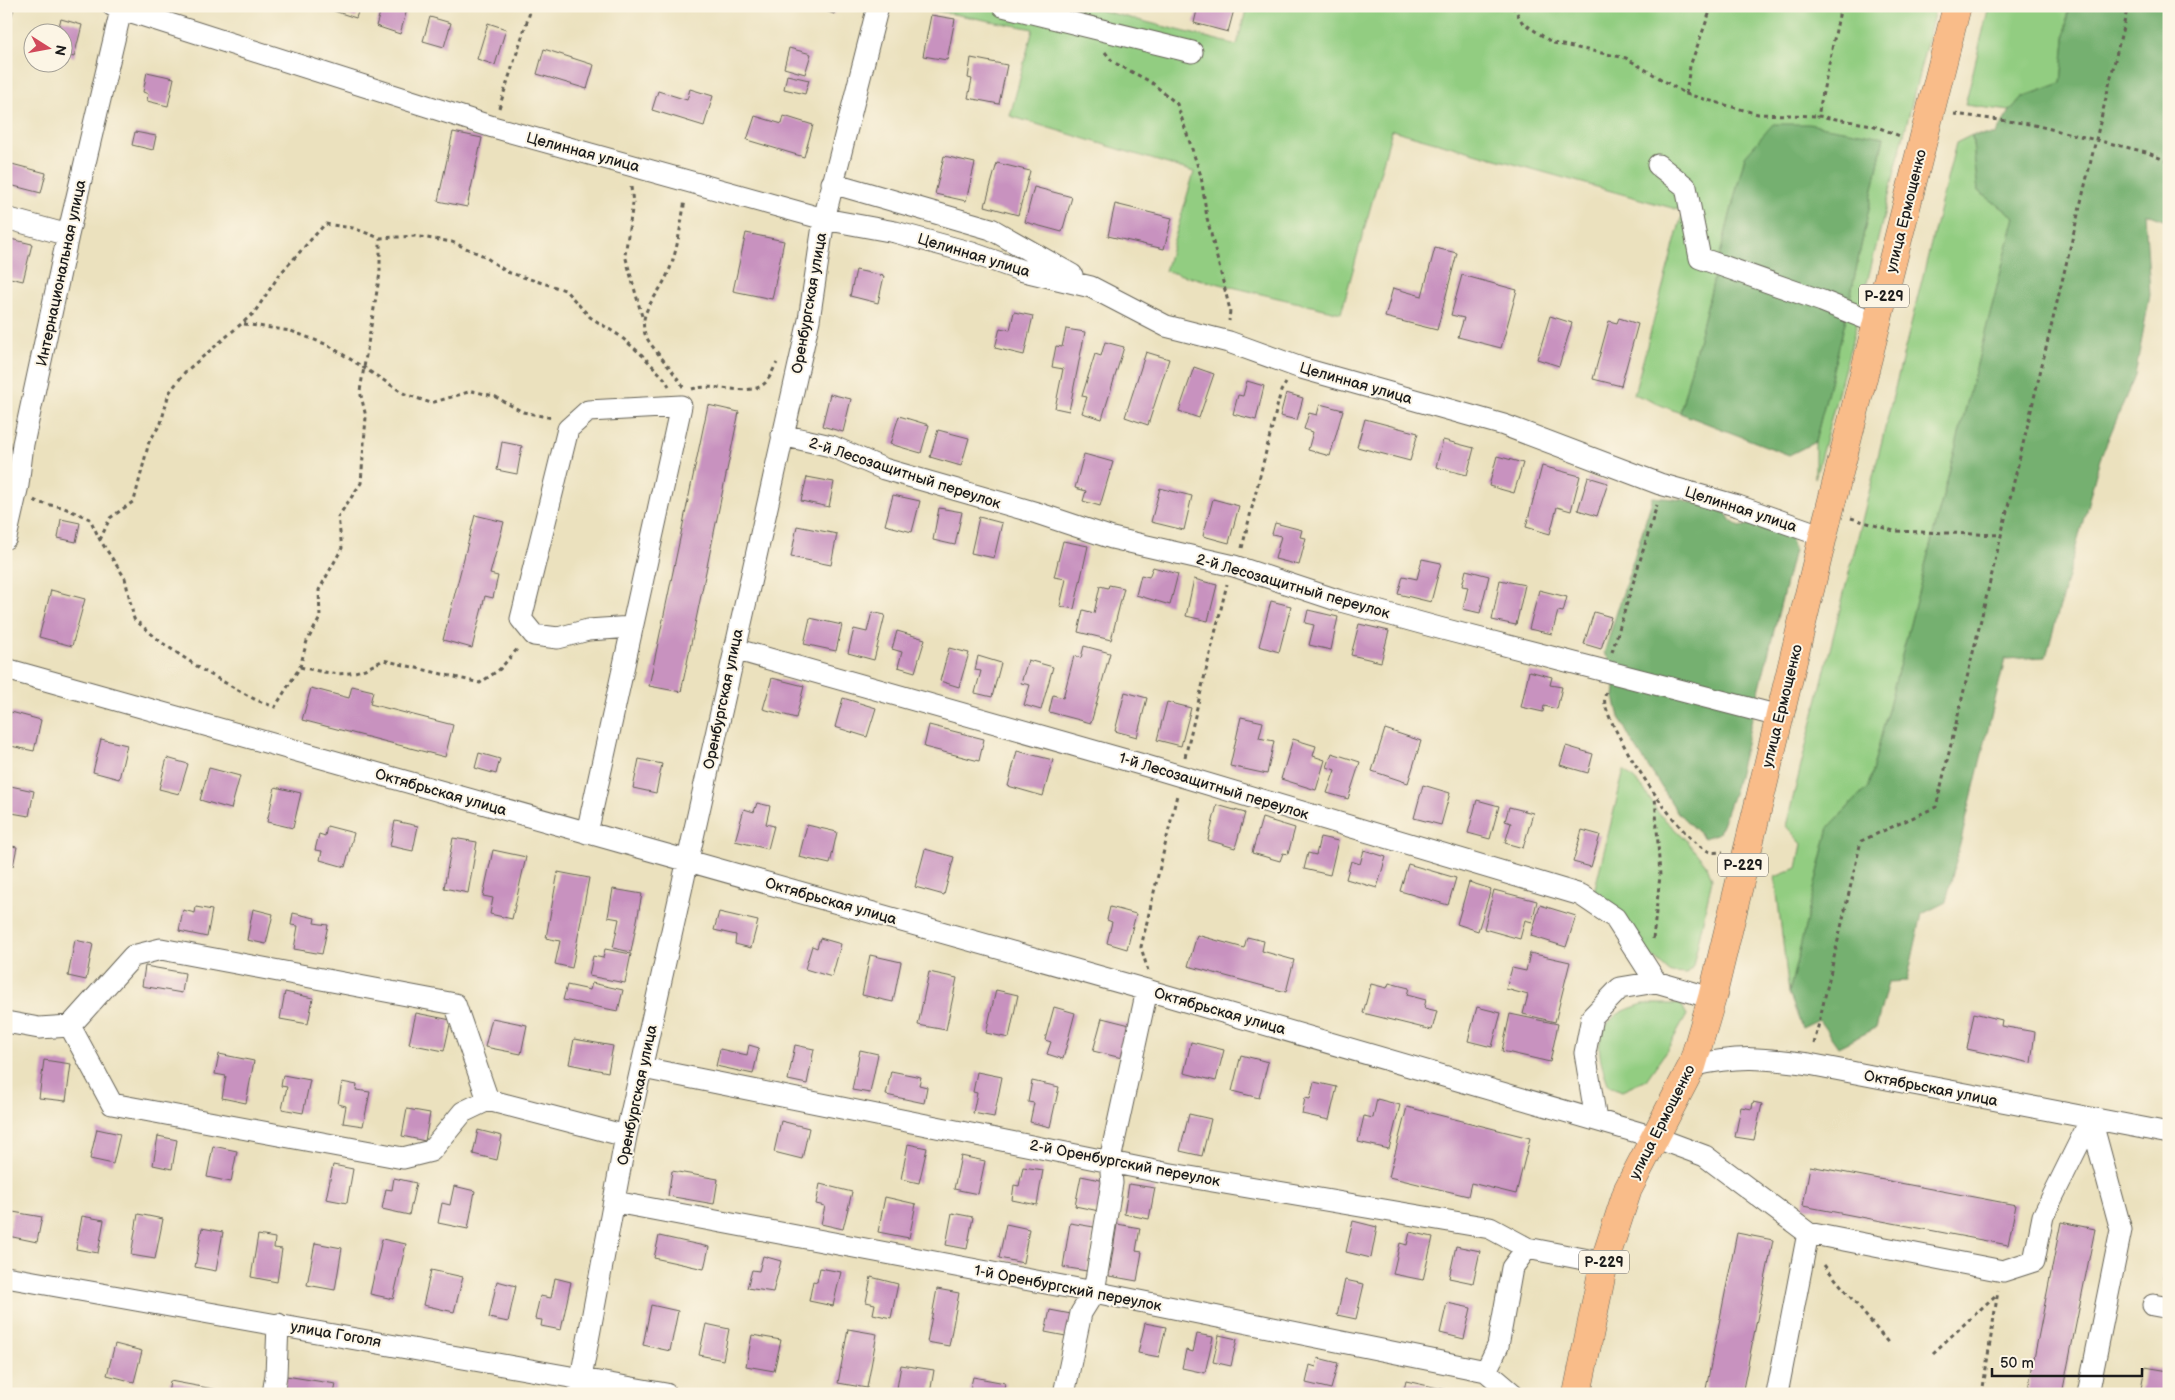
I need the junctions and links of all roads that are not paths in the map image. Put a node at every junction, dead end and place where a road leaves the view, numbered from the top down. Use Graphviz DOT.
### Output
graph roads {
  1 [pos="878,6"];
  2 [pos="1003,6"];
  3 [pos="1957,6"];
  4 [pos="117,8"];
  5 [pos="1192,52"];
  6 [pos="1658,165"];
  7 [pos="832,183"];
  8 [pos="6,218"];
  9 [pos="824,219"];
  10 [pos="68,235"];
  11 [pos="1091,287"];
  12 [pos="1877,323"];
  13 [pos="782,435"];
  14 [pos="15,442"];
  15 [pos="1823,536"];
  16 [pos="6,538"];
  17 [pos="632,627"];
  18 [pos="734,649"];
  19 [pos="6,669"];
  20 [pos="1779,716"];
  21 [pos="587,833"];
  22 [pos="688,861"];
  23 [pos="1656,982"];
  24 [pos="1147,990"];
  25 [pos="1712,998"];
  26 [pos="6,1022"];
  27 [pos="70,1026"];
  28 [pos="1692,1066"];
  29 [pos="643,1068"];
  30 [pos="488,1100"];
  31 [pos="2091,1119"];
  32 [pos="1596,1120"];
  33 [pos="2169,1133"];
  34 [pos="626,1136"];
  35 [pos="1654,1137"];
  36 [pos="1110,1160"];
  37 [pos="615,1202"];
  38 [pos="1808,1234"];
  39 [pos="1527,1248"];
  40 [pos="1604,1263"];
  41 [pos="6,1277"];
  42 [pos="1094,1292"];
  43 [pos="278,1324"];
  44 [pos="1486,1371"];
  45 [pos="580,1386"];
  46 [pos="273,1394"];
  47 [pos="666,1394"];
  48 [pos="1064,1394"];
  49 [pos="1513,1394"];
  50 [pos="1577,1394"];
  51 [pos="1777,1394"];
  52 [pos="2088,1394"];
  1 -- 7 [label="street, Оренбургская улица"];
  2 -- 5 [label="street"];
  3 -- 12 [label="highway, улица Ермощенко / Р-229"];
  4 -- 9 [label="street, Целинная улица"];
  4 -- 10 [label="street, Интернациональная улица"];
  6 -- 12 [label="street"];
  7 -- 9 [label="street, Оренбургская улица"];
  7 -- 11 [label="street"];
  8 -- 10 [label="street"];
  9 -- 11 [label="street, Целинная улица"];
  9 -- 13 [label="street, Оренбургская улица"];
  10 -- 14 [label="street, Интернациональная улица"];
  11 -- 15 [label="street, Целинная улица"];
  12 -- 15 [label="highway, улица Ермощенко / Р-229"];
  13 -- 18 [label="street, Оренбургская улица"];
  13 -- 20 [label="street, 2-й Лесозащитный переулок"];
  14 -- 16 [label="street, Интернациональная улица"];
  15 -- 20 [label="highway, улица Ермощенко / Р-229"];
  17 -- 17 [label="street"];
  17 -- 21 [label="street"];
  18 -- 22 [label="street, Оренбургская улица"];
  18 -- 23 [label="street, 1-й Лесозащитный переулок"];
  19 -- 21 [label="street, Октябрьская улица"];
  20 -- 25 [label="highway, улица Ермощенко / Р-229"];
  21 -- 22 [label="street, Октябрьская улица"];
  22 -- 24 [label="street, Октябрьская улица"];
  22 -- 29 [label="street, Оренбургская улица"];
  23 -- 25 [label="street"];
  23 -- 32 [label="street"];
  24 -- 32 [label="street, Октябрьская улица"];
  24 -- 36 [label="street"];
  25 -- 28 [label="highway, улица Ермощенко / Р-229"];
  26 -- 27 [label="street"];
  27 -- 30 [label="street"];
  27 -- 30 [label="street"];
  28 -- 31 [label="street, Октябрьская улица"];
  28 -- 35 [label="highway, улица Ермощенко / Р-229"];
  29 -- 34 [label="street, Оренбургская улица"];
  29 -- 36 [label="street, 2-й Оренбургский переулок"];
  30 -- 34 [label="street"];
  31 -- 33 [label="street, Октябрьская улица"];
  31 -- 38 [label="street"];
  31 -- 52 [label="street"];
  32 -- 35 [label="street, Октябрьская улица"];
  34 -- 37 [label="street, Оренбургская улица"];
  35 -- 38 [label="street, Октябрьская улица"];
  35 -- 40 [label="highway, улица Ермощенко / Р-229"];
  36 -- 39 [label="street, 2-й Оренбургский переулок"];
  36 -- 42 [label="street"];
  37 -- 42 [label="street, 1-й Оренбургский переулок"];
  37 -- 45 [label="street, Оренбургская улица"];
  38 -- 51 [label="street"];
  39 -- 40 [label="street, 2-й Оренбургский переулок"];
  39 -- 44 [label="street"];
  40 -- 50 [label="highway, улица Ермощенко / Р-229"];
  41 -- 43 [label="street, улица Гоголя"];
  42 -- 44 [label="street, 1-й Оренбургский переулок"];
  42 -- 48 [label="street"];
  43 -- 45 [label="street, улица Гоголя"];
  43 -- 46 [label="street"];
  44 -- 49 [label="street, 1-й Оренбургский переулок"];
  45 -- 47 [label="street, улица Гоголя"];
}
